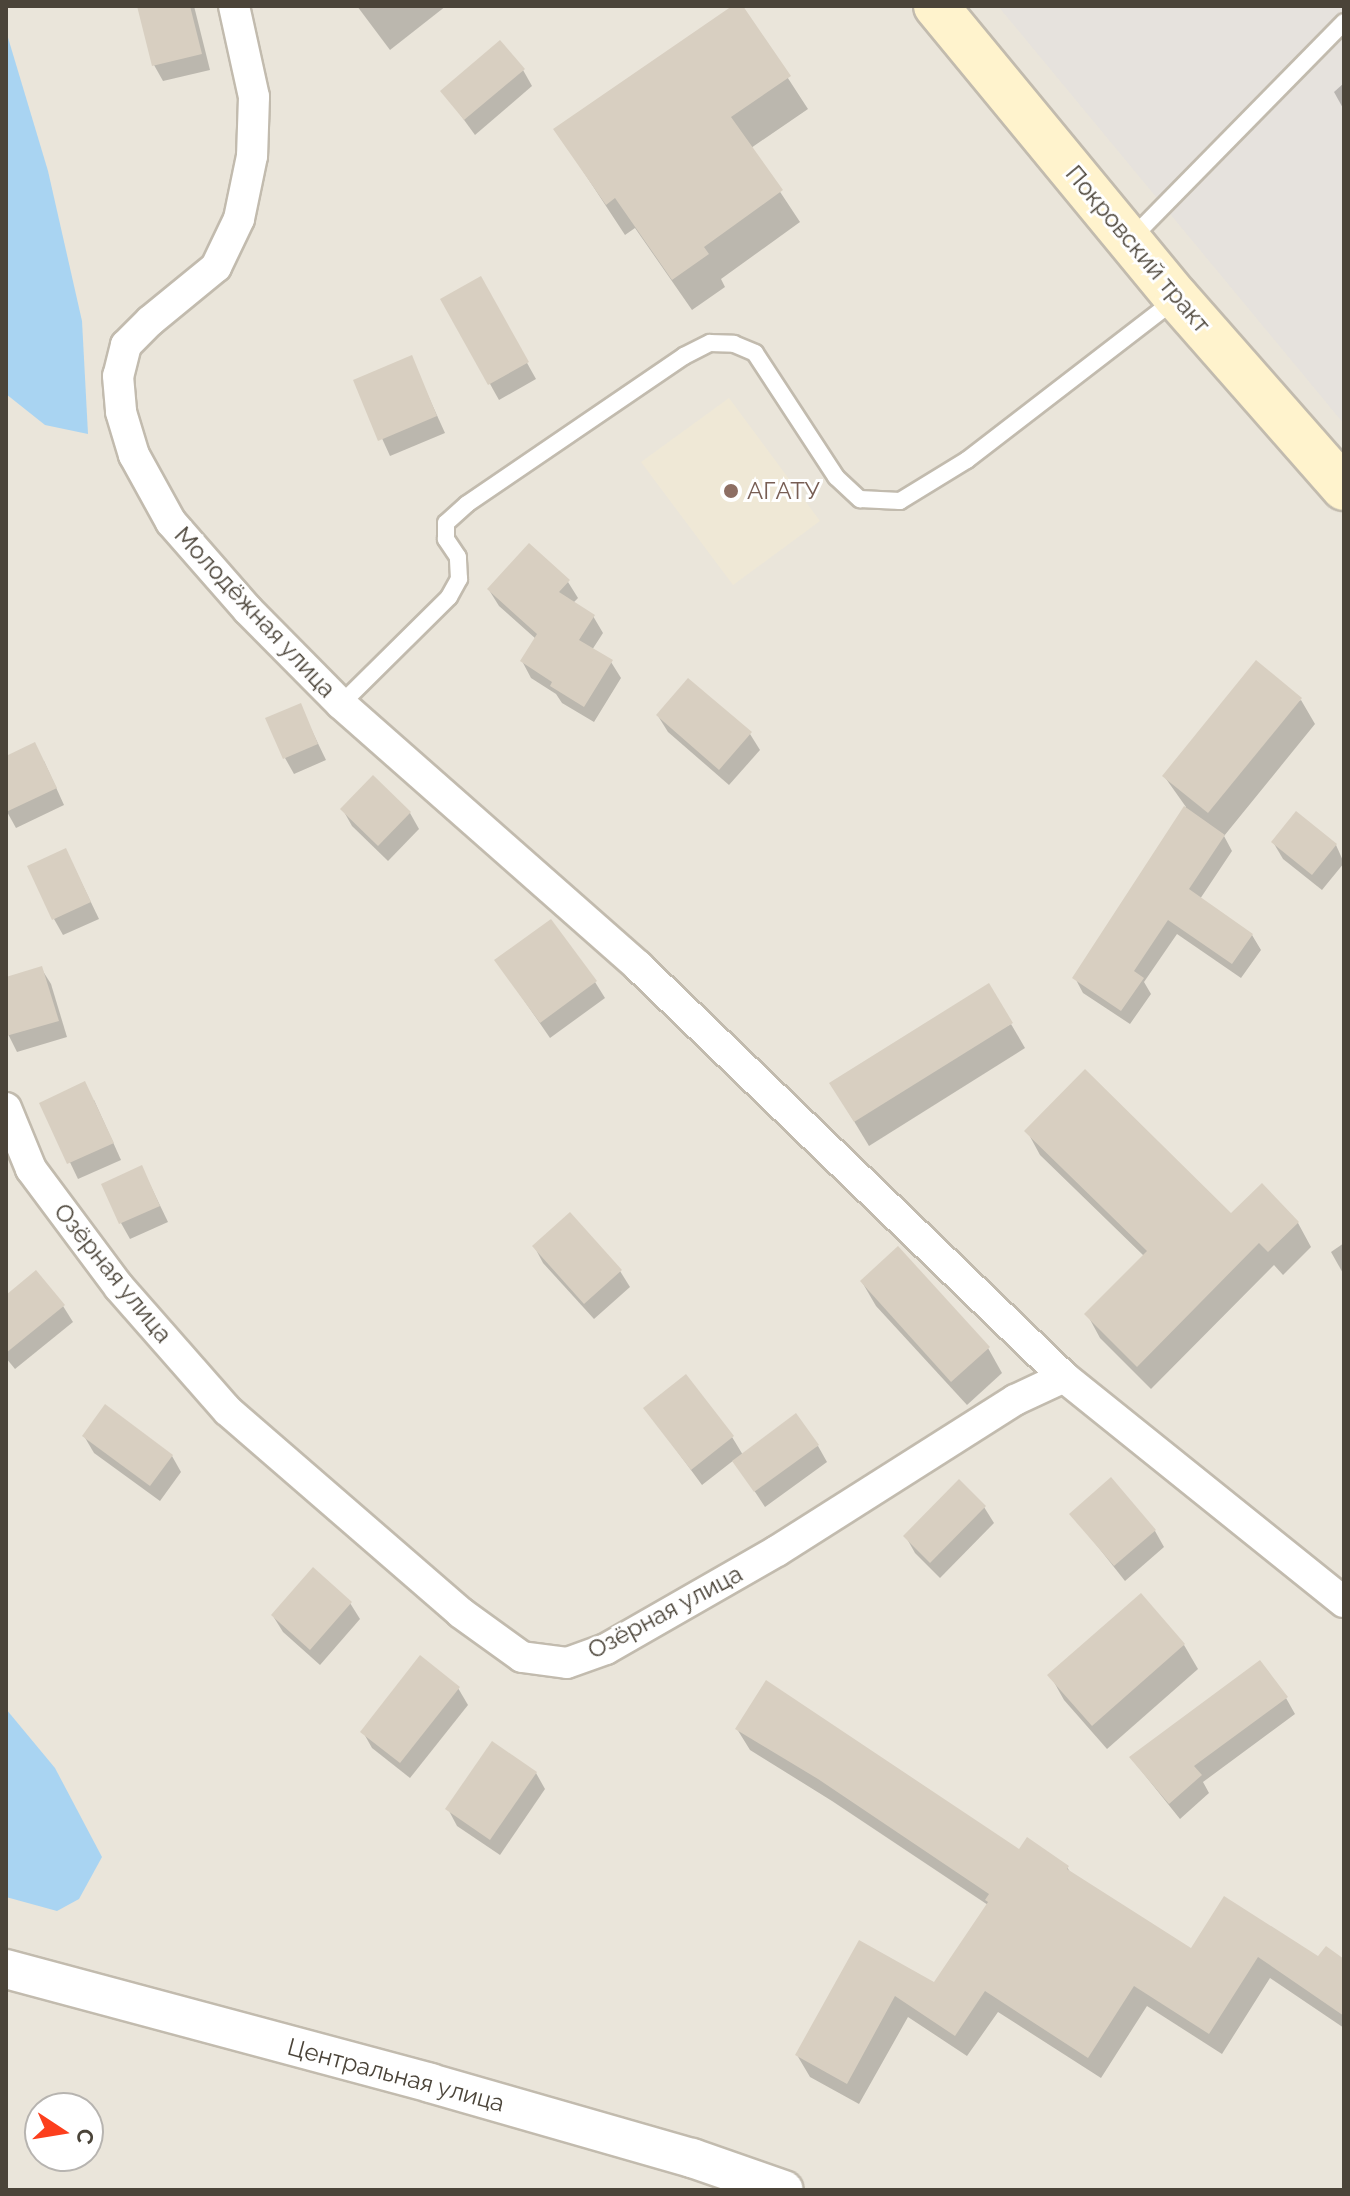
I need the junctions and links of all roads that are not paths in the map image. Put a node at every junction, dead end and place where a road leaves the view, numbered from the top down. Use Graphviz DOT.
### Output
graph roads {
  1 [pos="234,6"];
  2 [pos="936,6"];
  3 [pos="1344,22"];
  4 [pos="1130,240"];
  5 [pos="1177,298"];
  6 [pos="1340,475"];
  7 [pos="341,704"];
  8 [pos="6,1108"];
  9 [pos="1064,1377"];
  10 [pos="1344,1602"];
  11 [pos="6,1969"];
  12 [pos="784,2190"];
  1 -- 7 [label="street, Молодёжная улица"];
  2 -- 4 [label="main road, Покровский тракт"];
  3 -- 4 [label="lane"];
  4 -- 5 [label="main road, Покровский тракт"];
  5 -- 6 [label="main road, Покровский тракт"];
  5 -- 7 [label="lane"];
  7 -- 9 [label="street, Молодёжная улица"];
  8 -- 9 [label="street, Озёрная улица"];
  9 -- 10 [label="street"];
  11 -- 12 [label="street, Центральная улица"];
}
